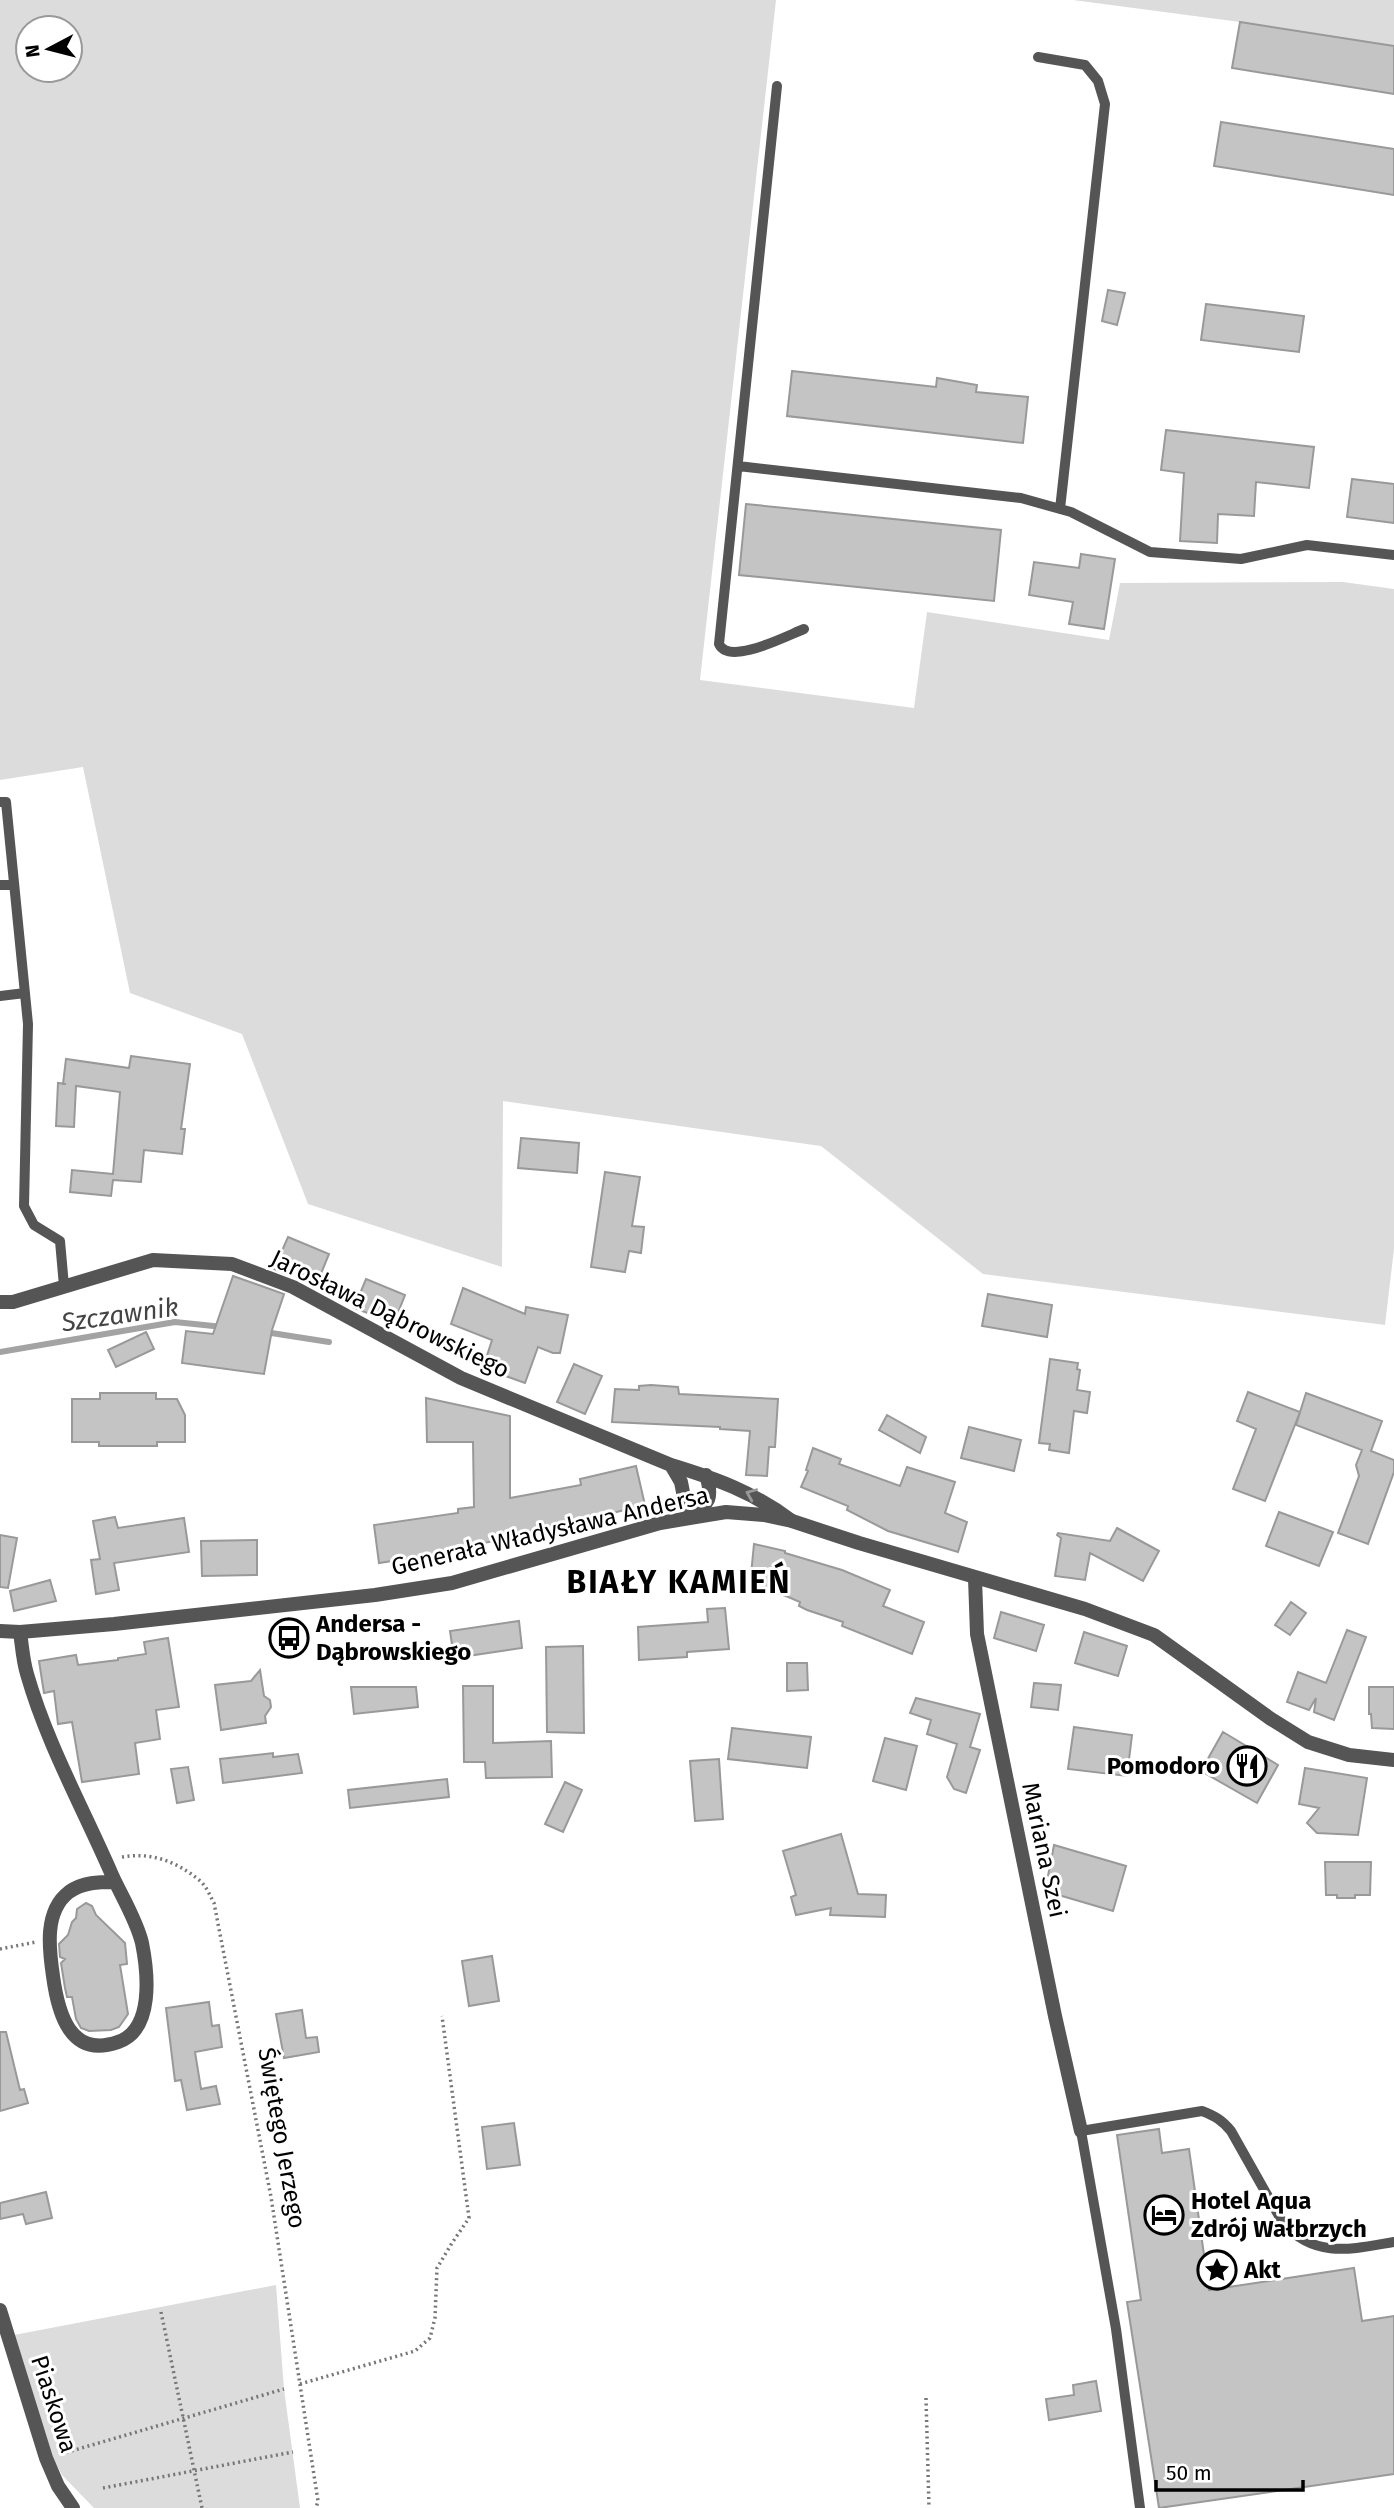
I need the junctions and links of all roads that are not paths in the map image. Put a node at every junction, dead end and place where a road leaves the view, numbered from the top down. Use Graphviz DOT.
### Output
graph roads {
  1 [pos="1038,57"];
  2 [pos="778,86"];
  3 [pos="737,466"];
  4 [pos="1060,509"];
  5 [pos="1394,555"];
  6 [pos="804,629"];
  7 [pos="0,802"];
  8 [pos="0,885"];
  9 [pos="14,885"];
  10 [pos="25,993"];
  11 [pos="0,996"];
  12 [pos="64,1286"];
  13 [pos="0,1302"];
  14 [pos="671,1465"];
  15 [pos="706,1475"];
  16 [pos="688,1518"];
  17 [pos="792,1521"];
  18 [pos="975,1578"];
  19 [pos="0,1631"];
  20 [pos="20,1632"];
  21 [pos="1394,1760"];
  22 [pos="115,1882"];
  23 [pos="1081,2131"];
  24 [pos="1394,2242"];
  25 [pos="0,2310"];
  26 [pos="73,2508"];
  27 [pos="1140,2508"];
  1 -- 4 [label="lane"];
  2 -- 3 [label="lane"];
  3 -- 4 [label="lane"];
  3 -- 6 [label="lane"];
  4 -- 5 [label="lane"];
  7 -- 9 [label="lane"];
  8 -- 9 [label="lane"];
  9 -- 10 [label="lane"];
  10 -- 11 [label="lane"];
  10 -- 12 [label="lane"];
  12 -- 13 [label="street, Jarosława Dąbrowskiego"];
  12 -- 14 [label="street, Jarosława Dąbrowskiego"];
  14 -- 15 [label="street, Jarosława Dąbrowskiego"];
  14 -- 16 [label="street"];
  15 -- 16 [label="street"];
  17 -- 15 [label="street, Jarosława Dąbrowskiego, one-way"];
  16 -- 17 [label="street, Generała Władysława Andersa"];
  16 -- 20 [label="street, Generała Władysława Andersa"];
  17 -- 18 [label="street, Generała Władysława Andersa"];
  18 -- 21 [label="street, Generała Władysława Andersa"];
  18 -- 23 [label="street, Mariana Szei"];
  19 -- 20 [label="street, Generała Władysława Andersa"];
  20 -- 22 [label="street"];
  22 -- 22 [label="street"];
  23 -- 24 [label="lane"];
  23 -- 27 [label="lane"];
  25 -- 26 [label="street, Piaskowa"];
}
